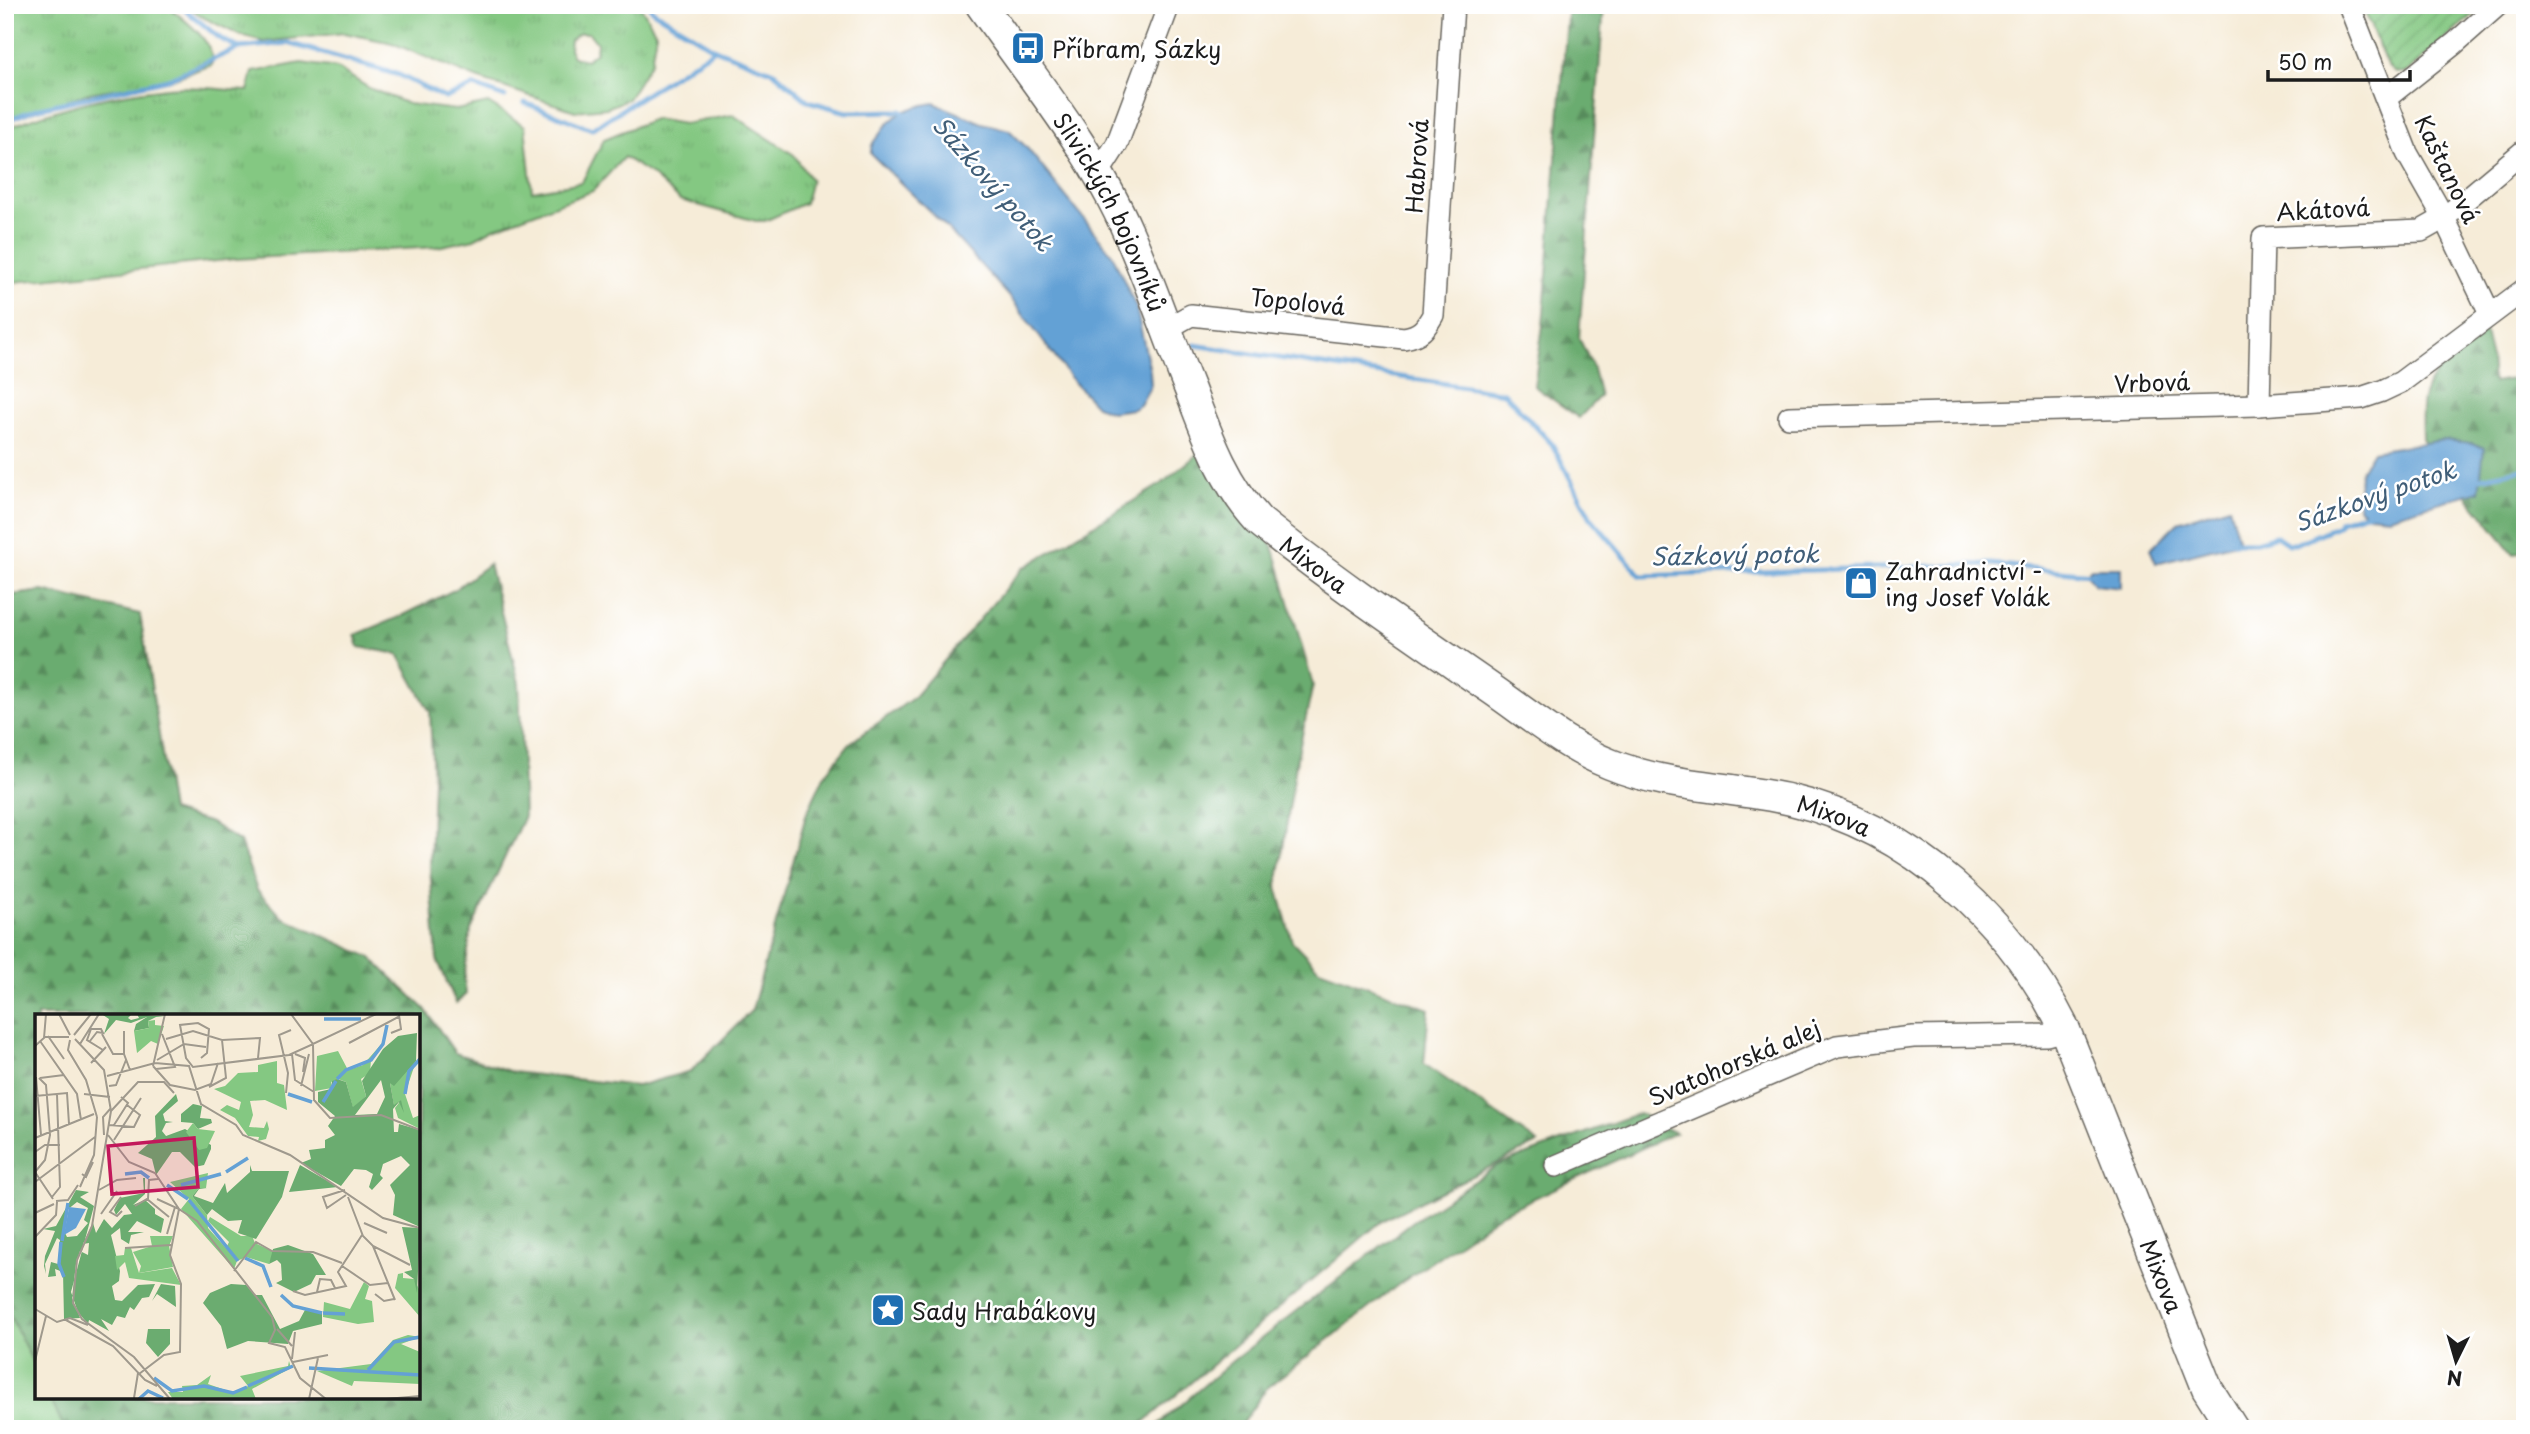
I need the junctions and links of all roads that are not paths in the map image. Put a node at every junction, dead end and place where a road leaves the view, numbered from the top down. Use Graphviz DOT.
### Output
graph roads {
  1 [pos="981,5"];
  2 [pos="1169,5"];
  3 [pos="1453,5"];
  4 [pos="2349,5"];
  5 [pos="2497,5"];
  6 [pos="2386,98"];
  7 [pos="2525,150"];
  8 [pos="1099,172"];
  9 [pos="2444,218"];
  10 [pos="2525,289"];
  11 [pos="2490,314"];
  12 [pos="1166,329"];
  13 [pos="1426,329"];
  14 [pos="2259,405"];
  15 [pos="1789,417"];
  16 [pos="1208,437"];
  17 [pos="2065,1030"];
  18 [pos="1556,1166"];
  19 [pos="2233,1429"];
  1 -- 8 [label="street, Slivických bojovníků"];
  2 -- 8 [label="street"];
  3 -- 13 [label="street, Habrová"];
  4 -- 6 [label="street, Kaštanová"];
  5 -- 6 [label="street"];
  6 -- 9 [label="street, Kaštanová"];
  7 -- 9 [label="street, Akátová"];
  8 -- 12 [label="street, Slivických bojovníků"];
  9 -- 11 [label="street, Kaštanová"];
  9 -- 14 [label="street, Akátová"];
  10 -- 11 [label="street"];
  11 -- 14 [label="street, Vrbová"];
  12 -- 13 [label="street, Topolová"];
  12 -- 16 [label="street, Slivických bojovníků"];
  14 -- 15 [label="street, Vrbová"];
  16 -- 17 [label="street, Mixova"];
  17 -- 18 [label="street, Svatohorská alej"];
  17 -- 19 [label="street, Mixova"];
}
